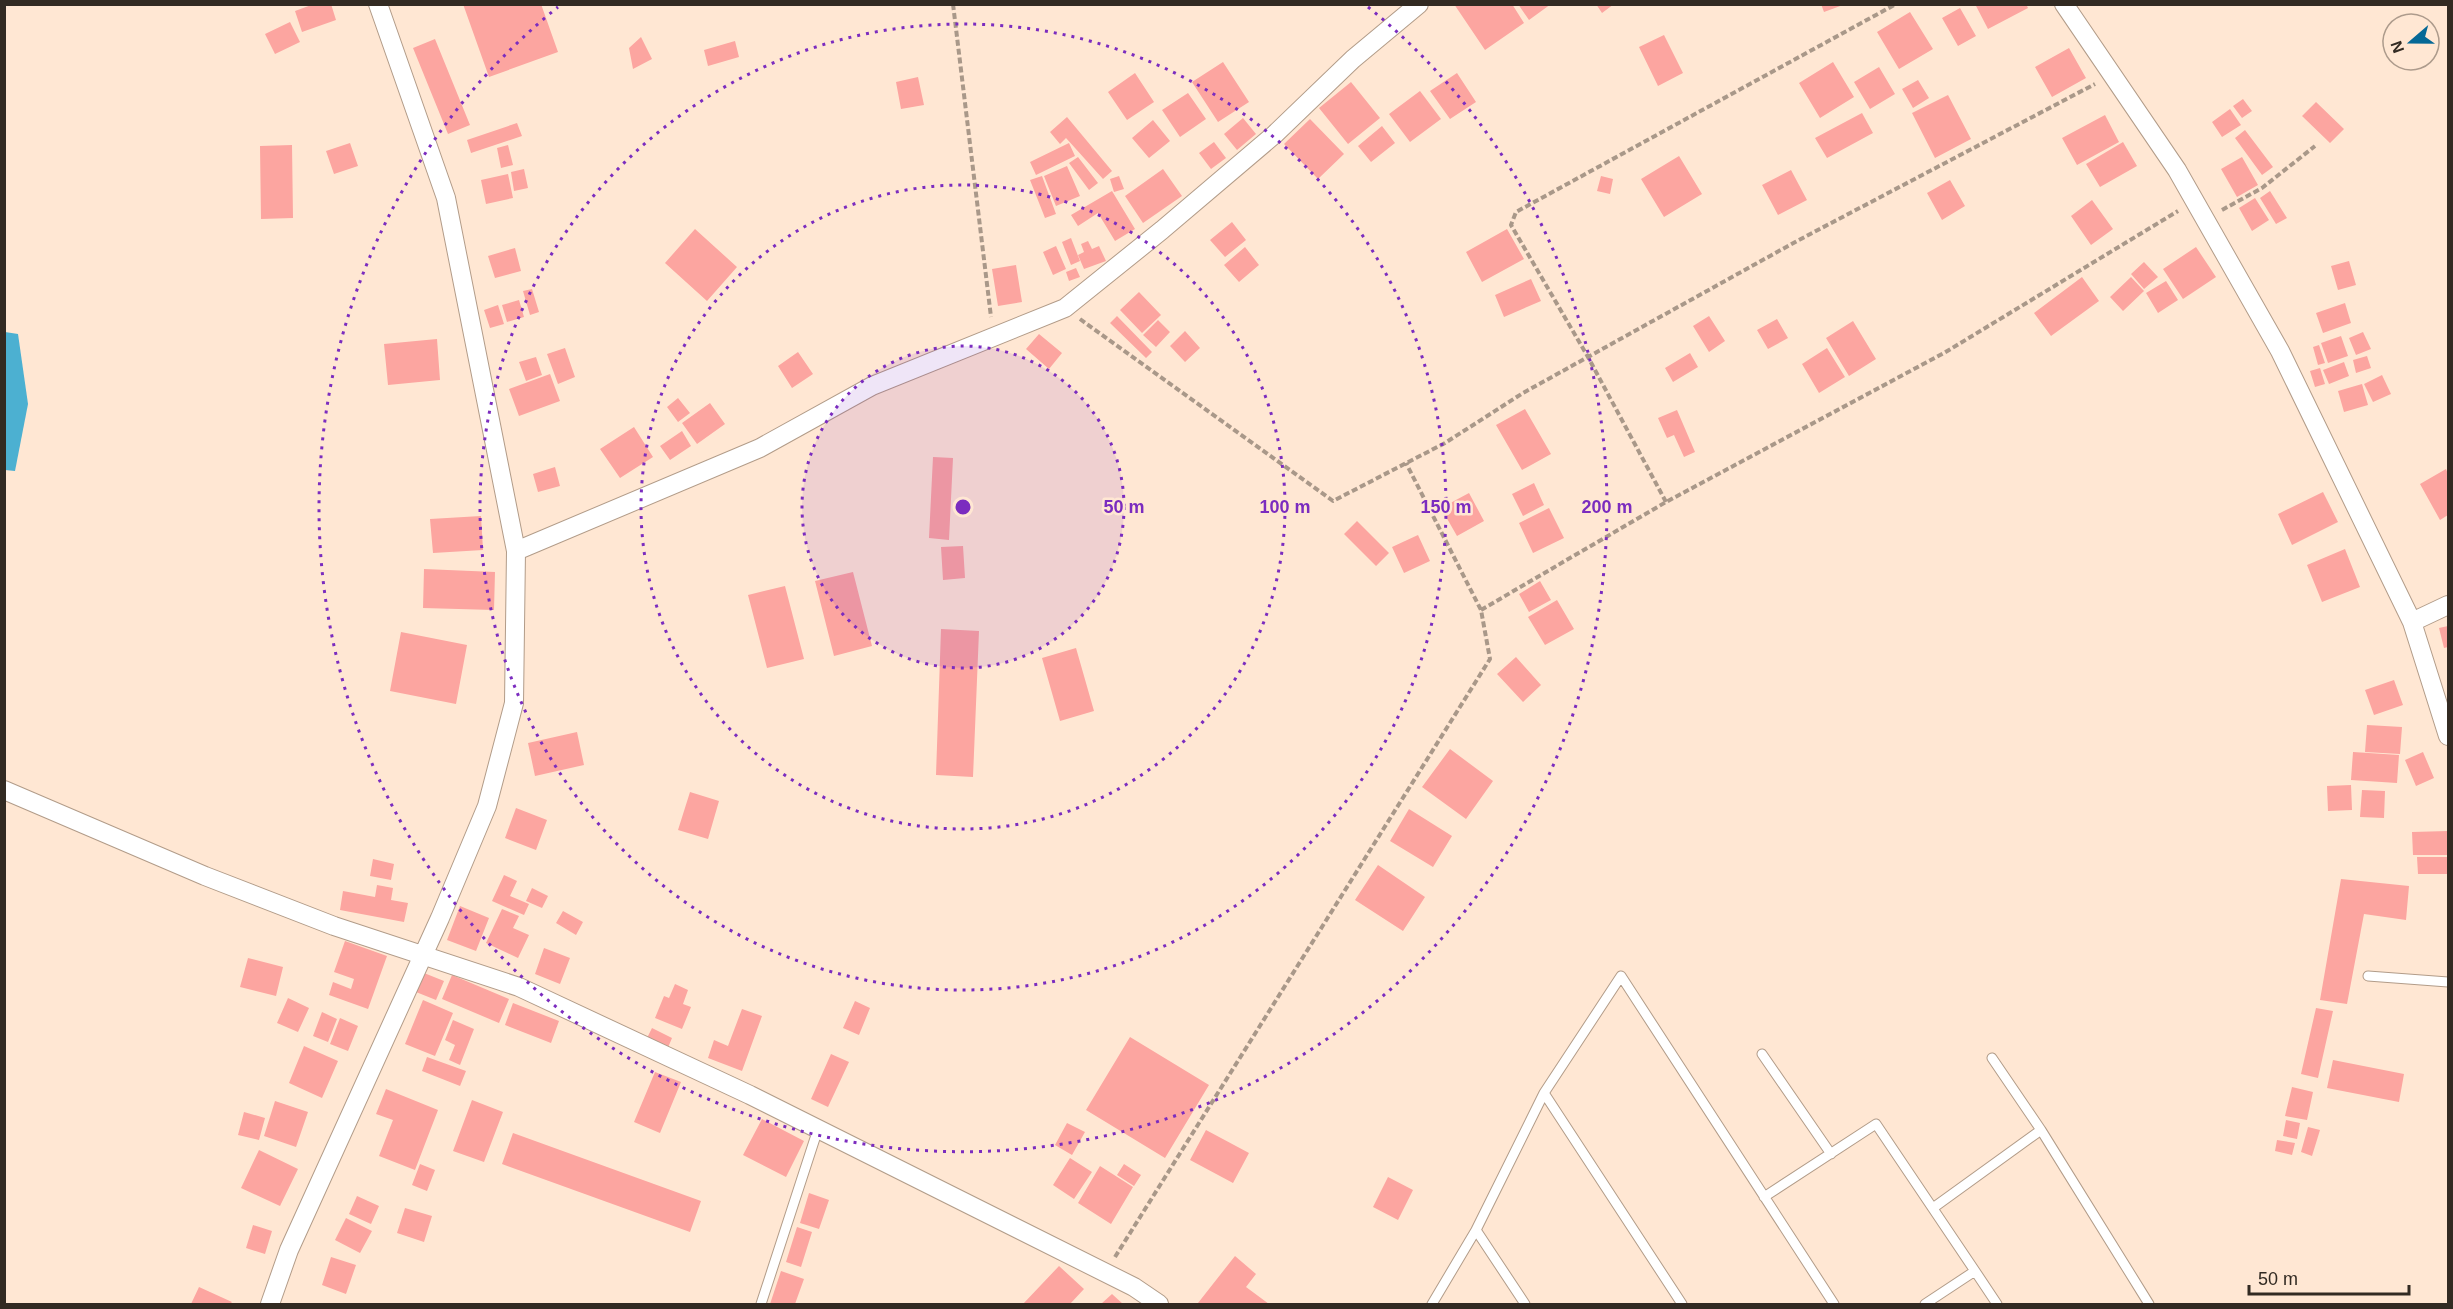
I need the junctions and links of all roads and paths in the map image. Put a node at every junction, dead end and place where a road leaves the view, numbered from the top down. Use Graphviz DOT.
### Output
graph roads {
  1 [pos="378,4"];
  2 [pos="953,4"];
  3 [pos="1419,4"];
  4 [pos="1896,4"];
  5 [pos="2064,4"];
  6 [pos="2112,75"];
  7 [pos="2315,146"];
  8 [pos="2195,200"];
  9 [pos="2206,219"];
  10 [pos="1065,308"];
  11 [pos="994,336"];
  12 [pos="1588,357"];
  13 [pos="1406,463"];
  14 [pos="1666,502"];
  15 [pos="516,551"];
  16 [pos="2448,605"];
  17 [pos="1481,610"];
  18 [pos="2412,622"];
  19 [pos="2448,736"];
  20 [pos="4,790"];
  21 [pos="423,955"];
  22 [pos="2368,976"];
  23 [pos="2448,982"];
  24 [pos="1762,1054"];
  25 [pos="1992,1058"];
  26 [pos="1544,1093"];
  27 [pos="818,1129"];
  28 [pos="2041,1130"];
  29 [pos="1831,1154"];
  30 [pos="1764,1197"];
  31 [pos="1933,1208"];
  32 [pos="1476,1230"];
  33 [pos="1975,1271"];
  34 [pos="1105,1273"];
  35 [pos="270,1305"];
  36 [pos="761,1305"];
  37 [pos="1159,1305"];
  38 [pos="1432,1305"];
  39 [pos="1525,1305"];
  40 [pos="1682,1305"];
  41 [pos="1834,1305"];
  42 [pos="1926,1305"];
  43 [pos="1996,1305"];
  44 [pos="2149,1305"];
  1 -- 15 [label="street"];
  2 -- 11 [label="path"];
  3 -- 10 [label="street"];
  4 -- 12 [label="path"];
  5 -- 6 [label="street"];
  6 -- 8 [label="street"];
  6 -- 12 [label="path"];
  7 -- 9 [label="path"];
  8 -- 9 [label="street"];
  8 -- 14 [label="path"];
  9 -- 18 [label="street"];
  10 -- 11 [label="street"];
  10 -- 13 [label="path"];
  11 -- 15 [label="street"];
  12 -- 13 [label="path"];
  12 -- 14 [label="path"];
  13 -- 17 [label="path"];
  14 -- 17 [label="path"];
  15 -- 21 [label="street"];
  16 -- 18 [label="street"];
  17 -- 34 [label="path"];
  18 -- 19 [label="street"];
  20 -- 21 [label="street"];
  21 -- 27 [label="street"];
  21 -- 35 [label="street"];
  22 -- 23 [label="lane"];
  24 -- 29 [label="lane"];
  25 -- 28 [label="lane"];
  26 -- 30 [label="lane"];
  26 -- 32 [label="lane"];
  26 -- 40 [label="lane"];
  27 -- 34 [label="street"];
  27 -- 36 [label="lane"];
  28 -- 31 [label="lane"];
  28 -- 44 [label="lane"];
  29 -- 30 [label="lane"];
  29 -- 31 [label="lane"];
  30 -- 41 [label="lane"];
  31 -- 33 [label="lane"];
  32 -- 38 [label="lane"];
  32 -- 39 [label="lane"];
  33 -- 42 [label="lane"];
  33 -- 43 [label="lane"];
  34 -- 37 [label="street"];
}
